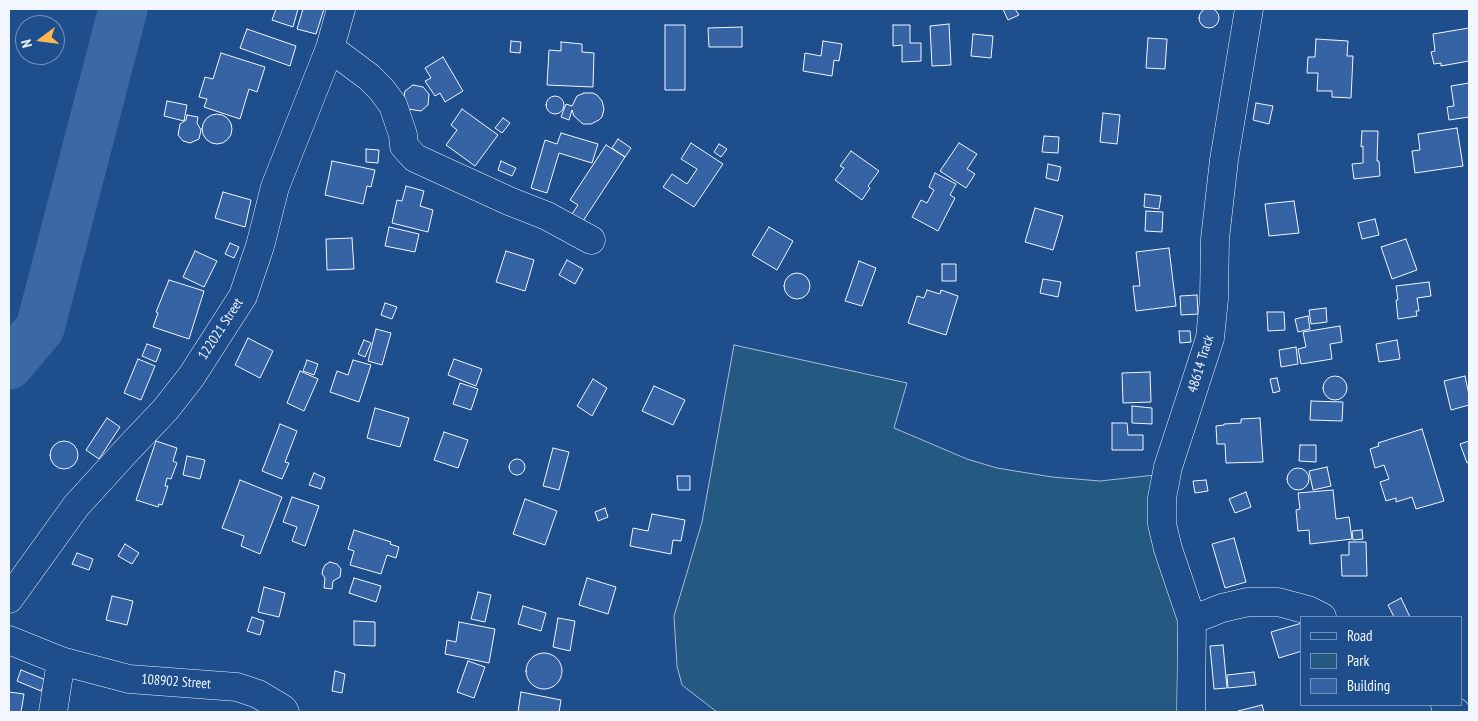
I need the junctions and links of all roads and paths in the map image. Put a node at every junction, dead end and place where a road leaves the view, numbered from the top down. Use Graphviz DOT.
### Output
graph roads {
  1 [pos="341,9"];
  2 [pos="1249,9"];
  3 [pos="330,48"];
  4 [pos="591,240"];
  5 [pos="9,599"];
  6 [pos="1320,616"];
  7 [pos="1192,620"];
  8 [pos="9,640"];
  9 [pos="61,661"];
  10 [pos="53,712"];
  11 [pos="285,712"];
  12 [pos="1191,712"];
  1 -- 3 [label="street, 122021 Street"];
  2 -- 7 [label="street, 48614 Track"];
  3 -- 4 [label="street"];
  3 -- 5 [label="street, 122021 Street"];
  6 -- 7 [label="street"];
  7 -- 12 [label="street, 48614 Track"];
  8 -- 9 [label="street, 108902 Street"];
  9 -- 10 [label="street"];
  9 -- 11 [label="street, 108902 Street"];
}
